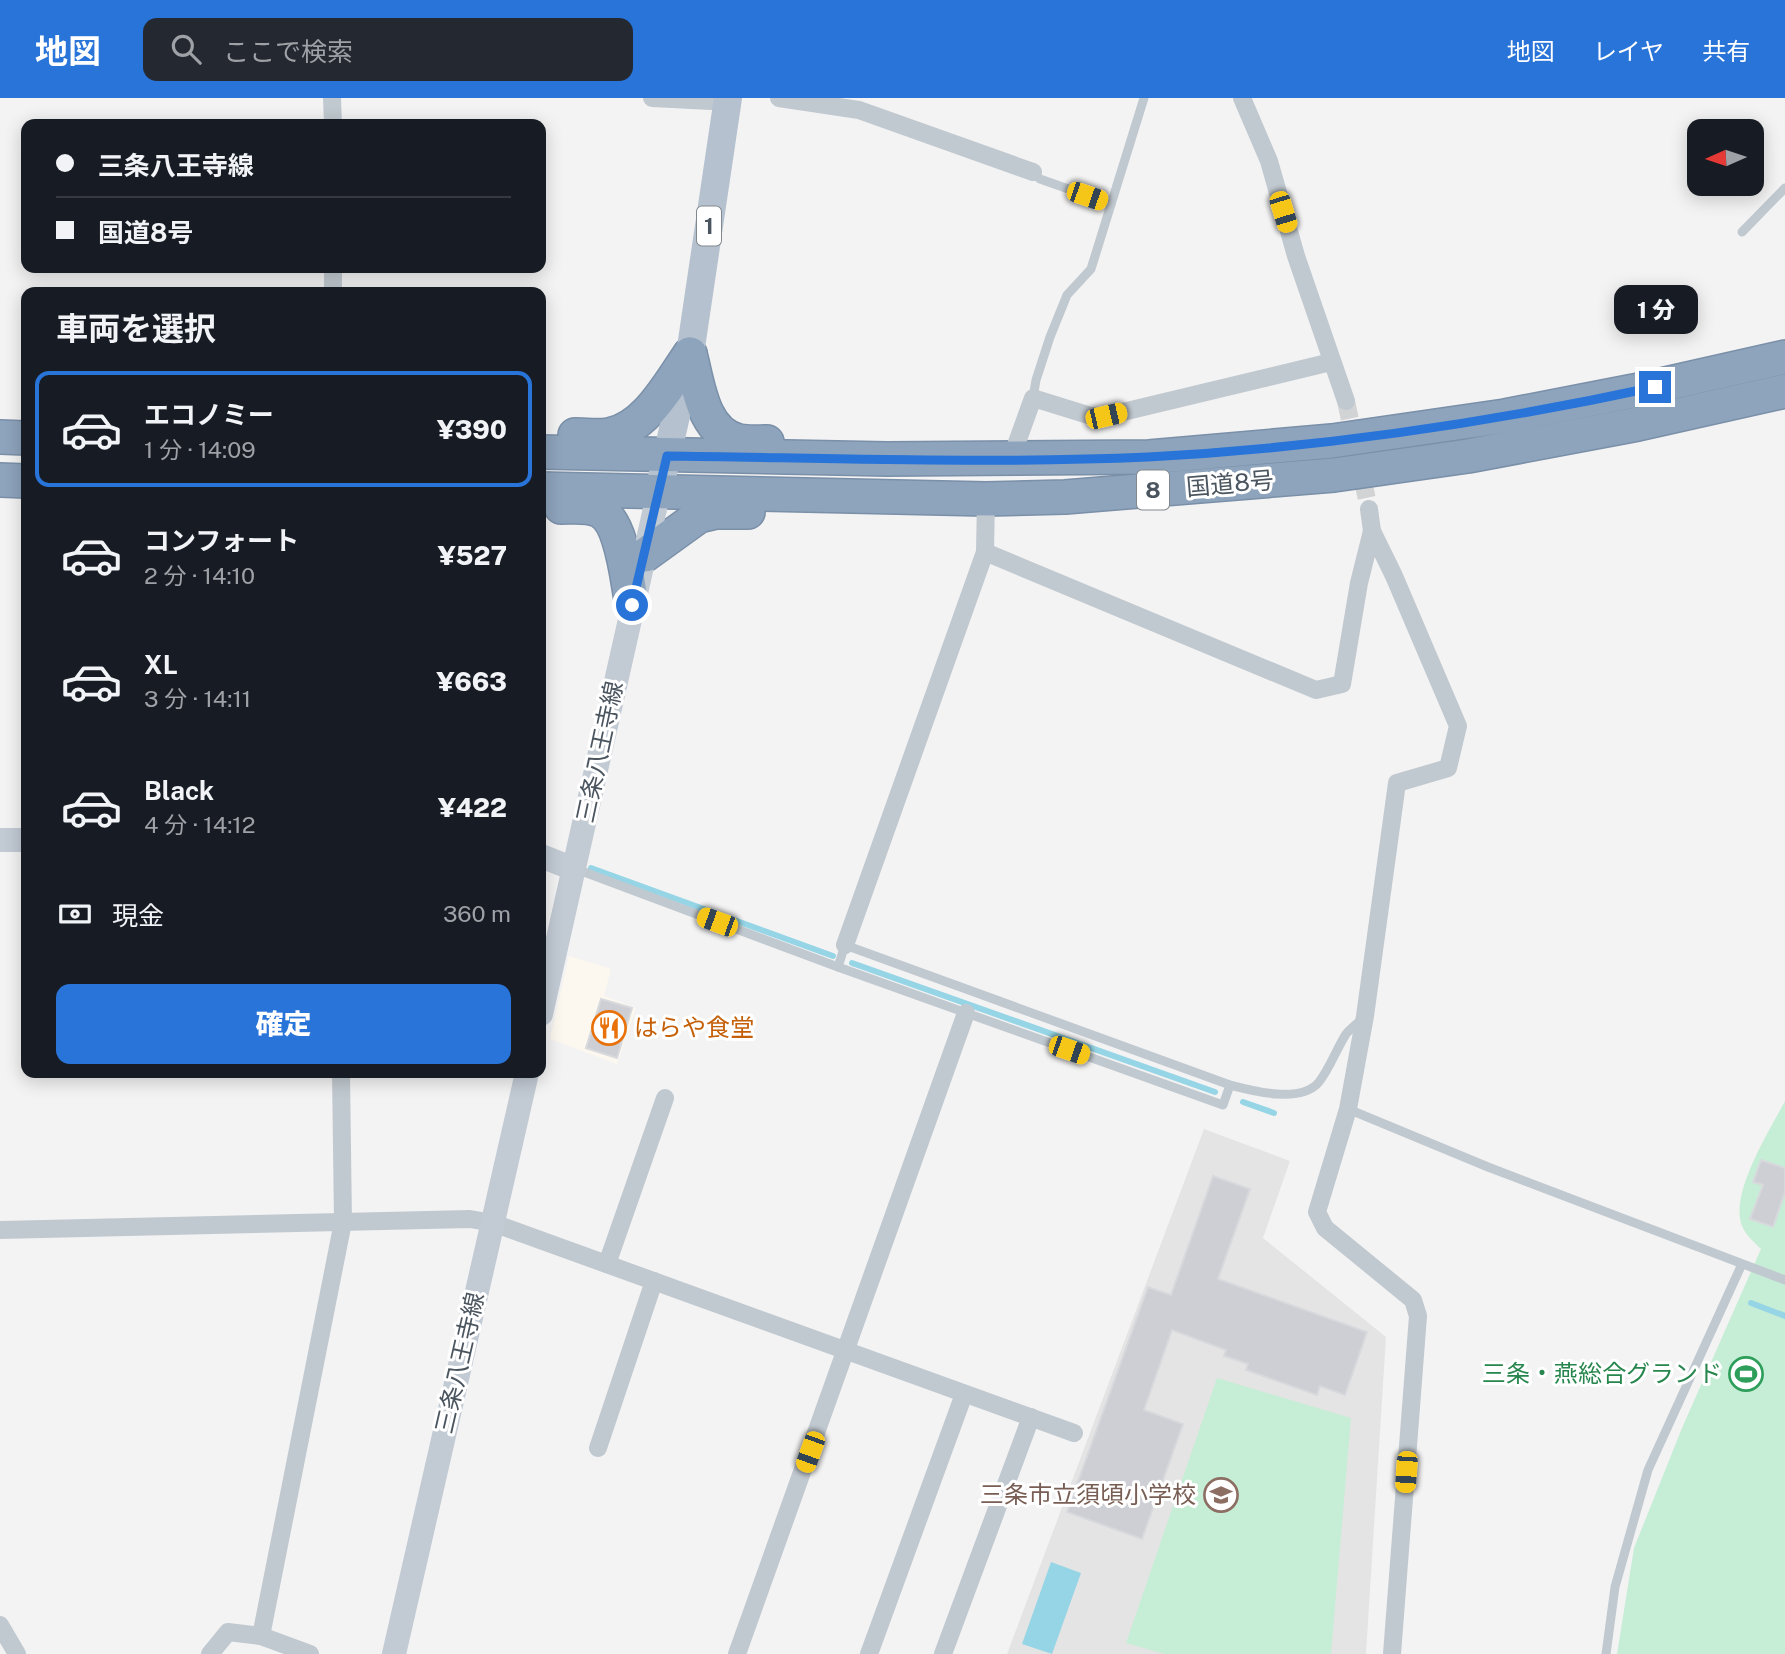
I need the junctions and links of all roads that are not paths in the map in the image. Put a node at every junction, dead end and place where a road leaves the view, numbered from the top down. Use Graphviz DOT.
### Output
graph roads {
  1 [pos="332,98"];
  2 [pos="652,98"];
  3 [pos="716,98"];
  4 [pos="728,98"];
  5 [pos="779,98"];
  6 [pos="1144,98"];
  7 [pos="1242,98"];
  8 [pos="332,119"];
  9 [pos="1033,172"];
  10 [pos="1785,188"];
  11 [pos="1111,204"];
  12 [pos="1742,232"];
  13 [pos="690,354"];
  14 [pos="1785,357"];
  15 [pos="1331,362"];
  16 [pos="1785,391"];
  17 [pos="1032,398"];
  18 [pos="1346,401"];
  19 [pos="546,436"];
  20 [pos="0,437"];
  21 [pos="21,438"];
  22 [pos="546,452"];
  23 [pos="667,456"];
  24 [pos="887,459"];
  25 [pos="1011,459"];
  26 [pos="0,480"];
  27 [pos="21,481"];
  28 [pos="546,489"];
  29 [pos="659,491"];
  30 [pos="836,495"];
  31 [pos="986,499"];
  32 [pos="546,507"];
  33 [pos="1369,509"];
  34 [pos="1372,531"];
  35 [pos="985,552"];
  36 [pos="645,555"];
  37 [pos="632,605"];
  38 [pos="0,840"];
  39 [pos="21,840"];
  40 [pos="546,858"];
  41 [pos="574,869"];
  42 [pos="845,945"];
  43 [pos="838,968"];
  44 [pos="546,992"];
  45 [pos="966,1013"];
  46 [pos="1365,1016"];
  47 [pos="341,1078"];
  48 [pos="526,1078"];
  49 [pos="1230,1085"];
  50 [pos="664,1098"];
  51 [pos="1348,1109"];
  52 [pos="343,1222"];
  53 [pos="493,1223"];
  54 [pos="0,1230"];
  55 [pos="607,1264"];
  56 [pos="1742,1264"];
  57 [pos="1785,1280"];
  58 [pos="654,1281"];
  59 [pos="846,1352"];
  60 [pos="964,1394"];
  61 [pos="1031,1418"];
  62 [pos="1074,1433"];
  63 [pos="598,1448"];
  64 [pos="0,1625"];
  65 [pos="261,1636"];
  66 [pos="17,1654"];
  67 [pos="211,1654"];
  68 [pos="310,1654"];
  69 [pos="394,1654"];
  70 [pos="737,1654"];
  71 [pos="869,1654"];
  72 [pos="943,1654"];
  73 [pos="1392,1654"];
  74 [pos="1606,1654"];
  1 -- 8 [label="street"];
  2 -- 3 [label="street"];
  4 -- 13 [label="main road, 1"];
  5 -- 9 [label="street"];
  6 -- 11 [label="lane"];
  7 -- 15 [label="street"];
  9 -- 11 [label="lane"];
  10 -- 12 [label="lane"];
  11 -- 17 [label="lane"];
  13 -- 19 [label="highway"];
  13 -- 23 [label="main road, 1"];
  13 -- 24 [label="highway"];
  14 -- 25 [label="highway, 国道8号 / 8"];
  15 -- 17 [label="street"];
  15 -- 18 [label="street"];
  16 -- 31 [label="highway, 国道8号 / 8"];
  17 -- 25 [label="street"];
  20 -- 21 [label="highway"];
  22 -- 23 [label="highway, 国道8号 / 8"];
  23 -- 24 [label="highway, 国道8号 / 8"];
  23 -- 29 [label="main road, 1"];
  24 -- 25 [label="highway, 国道8号 / 8"];
  26 -- 27 [label="highway"];
  28 -- 29 [label="highway, 国道8号 / 8"];
  29 -- 30 [label="highway, 国道8号 / 8"];
  29 -- 36 [label="main road, 三条八王寺線"];
  30 -- 31 [label="highway, 国道8号 / 8"];
  30 -- 36 [label="highway"];
  31 -- 35 [label="street"];
  32 -- 37 [label="highway"];
  33 -- 34 [label="street"];
  34 -- 35 [label="street"];
  34 -- 46 [label="street"];
  35 -- 42 [label="street"];
  36 -- 37 [label="main road, 三条八王寺線"];
  37 -- 41 [label="main road, 三条八王寺線"];
  38 -- 39 [label="main road"];
  40 -- 41 [label="main road"];
  41 -- 43 [label="lane"];
  41 -- 44 [label="main road, 三条八王寺線"];
  42 -- 43 [label="lane"];
  42 -- 49 [label="lane"];
  43 -- 45 [label="lane"];
  45 -- 49 [label="lane"];
  45 -- 59 [label="street"];
  46 -- 49 [label="lane"];
  46 -- 51 [label="street"];
  47 -- 52 [label="street"];
  48 -- 53 [label="main road, 三条八王寺線"];
  50 -- 55 [label="street"];
  51 -- 56 [label="lane"];
  51 -- 73 [label="street"];
  52 -- 53 [label="street"];
  52 -- 54 [label="street"];
  52 -- 65 [label="street"];
  53 -- 55 [label="street"];
  53 -- 69 [label="main road, 三条八王寺線"];
  55 -- 58 [label="street"];
  56 -- 57 [label="lane"];
  56 -- 74 [label="lane"];
  58 -- 59 [label="street"];
  58 -- 63 [label="street"];
  59 -- 60 [label="street"];
  59 -- 70 [label="street"];
  60 -- 61 [label="street"];
  60 -- 71 [label="street"];
  61 -- 62 [label="street"];
  61 -- 72 [label="street"];
  64 -- 66 [label="street"];
  65 -- 67 [label="street"];
  65 -- 68 [label="street"];
}
